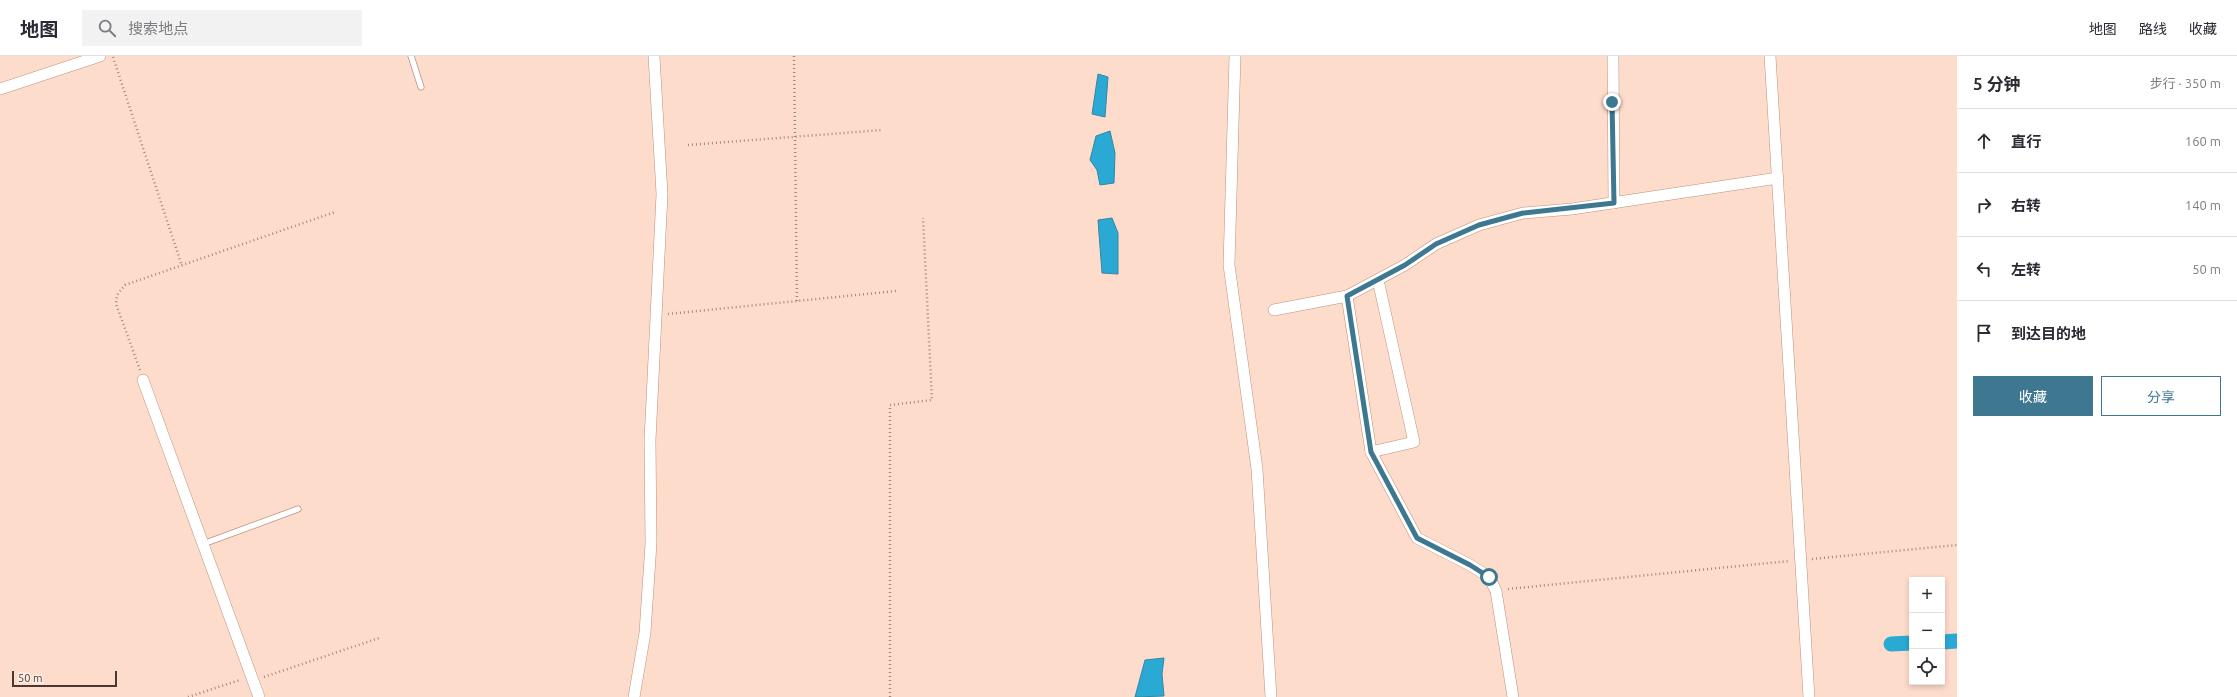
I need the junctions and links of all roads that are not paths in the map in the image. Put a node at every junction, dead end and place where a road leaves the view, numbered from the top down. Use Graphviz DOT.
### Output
graph roads {
  1 [pos="100,56"];
  2 [pos="411,56"];
  3 [pos="654,56"];
  4 [pos="1235,56"];
  5 [pos="1613,56"];
  6 [pos="1770,56"];
  7 [pos="421,87"];
  8 [pos="0,89"];
  9 [pos="1778,178"];
  10 [pos="1614,203"];
  11 [pos="1378,280"];
  12 [pos="1347,296"];
  13 [pos="1274,310"];
  14 [pos="143,380"];
  15 [pos="1371,452"];
  16 [pos="298,509"];
  17 [pos="203,544"];
  18 [pos="259,697"];
  19 [pos="634,697"];
  20 [pos="1271,697"];
  21 [pos="1513,697"];
  22 [pos="1808,697"];
  1 -- 8 [label="street"];
  2 -- 7 [label="lane"];
  3 -- 19 [label="street"];
  4 -- 20 [label="street"];
  5 -- 10 [label="street"];
  6 -- 9 [label="street"];
  9 -- 10 [label="street"];
  9 -- 22 [label="street"];
  10 -- 11 [label="street"];
  11 -- 12 [label="street"];
  11 -- 15 [label="street"];
  12 -- 13 [label="street"];
  12 -- 15 [label="street"];
  14 -- 17 [label="street"];
  15 -- 21 [label="street"];
  16 -- 17 [label="lane"];
  17 -- 18 [label="street"];
}
